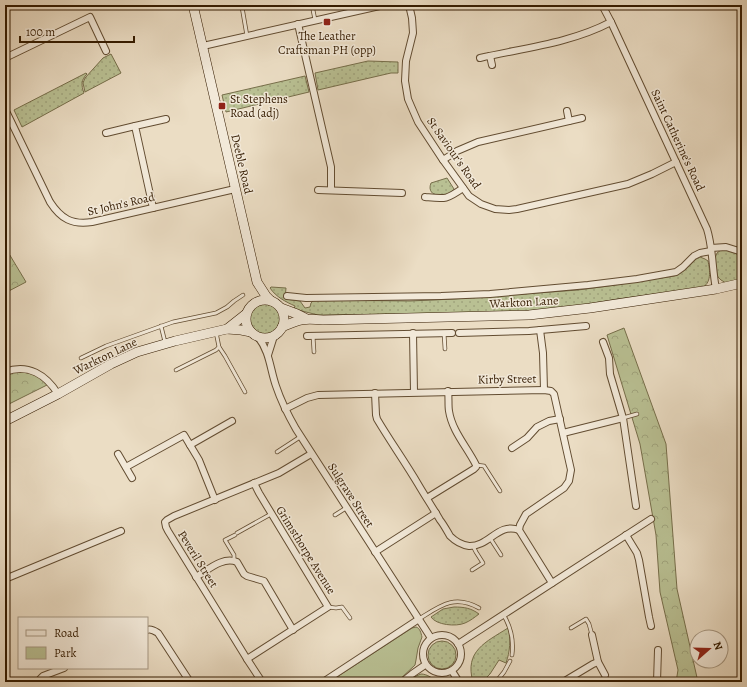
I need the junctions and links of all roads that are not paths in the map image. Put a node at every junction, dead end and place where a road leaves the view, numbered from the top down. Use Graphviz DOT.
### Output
graph roads {
  1 [pos="194,5"];
  2 [pos="243,5"];
  3 [pos="312,5"];
  4 [pos="384,5"];
  5 [pos="409,5"];
  6 [pos="602,5"];
  7 [pos="367,7"];
  8 [pos="315,20"];
  9 [pos="611,22"];
  10 [pos="298,24"];
  11 [pos="247,36"];
  12 [pos="203,46"];
  13 [pos="106,51"];
  14 [pos="490,56"];
  15 [pos="5,58"];
  16 [pos="480,58"];
  17 [pos="492,65"];
  18 [pos="5,109"];
  19 [pos="567,111"];
  20 [pos="582,118"];
  21 [pos="166,119"];
  22 [pos="569,121"];
  23 [pos="135,126"];
  24 [pos="106,133"];
  25 [pos="443,160"];
  26 [pos="676,162"];
  27 [pos="463,188"];
  28 [pos="235,189"];
  29 [pos="318,190"];
  30 [pos="331,190"];
  31 [pos="402,193"];
  32 [pos="425,197"];
  33 [pos="153,208"];
  34 [pos="711,249"];
  35 [pos="742,252"];
  36 [pos="257,282"];
  37 [pos="742,283"];
  38 [pos="716,289"];
  39 [pos="243,295"];
  40 [pos="287,296"];
  41 [pos="271,301"];
  42 [pos="252,304"];
  43 [pos="281,308"];
  44 [pos="246,314"];
  45 [pos="305,318"];
  46 [pos="160,326"];
  47 [pos="586,326"];
  48 [pos="282,327"];
  49 [pos="227,329"];
  50 [pos="540,330"];
  51 [pos="216,332"];
  52 [pos="413,333"];
  53 [pos="444,333"];
  54 [pos="452,333"];
  55 [pos="459,333"];
  56 [pos="254,334"];
  57 [pos="274,336"];
  58 [pos="310,336"];
  59 [pos="603,342"];
  60 [pos="166,344"];
  61 [pos="219,347"];
  62 [pos="445,349"];
  63 [pos="314,352"];
  64 [pos="268,355"];
  65 [pos="81,358"];
  66 [pos="176,370"];
  67 [pos="5,372"];
  68 [pos="544,390"];
  69 [pos="245,392"];
  70 [pos="414,392"];
  71 [pos="448,392"];
  72 [pos="375,393"];
  73 [pos="58,394"];
  74 [pos="285,410"];
  75 [pos="637,414"];
  76 [pos="623,418"];
  77 [pos="560,419"];
  78 [pos="5,421"];
  79 [pos="232,421"];
  80 [pos="563,433"];
  81 [pos="300,436"];
  82 [pos="190,445"];
  83 [pos="512,448"];
  84 [pos="277,452"];
  85 [pos="118,454"];
  86 [pos="311,454"];
  87 [pos="476,465"];
  88 [pos="126,467"];
  89 [pos="132,478"];
  90 [pos="254,484"];
  91 [pos="500,490"];
  92 [pos="427,498"];
  93 [pos="215,500"];
  94 [pos="636,506"];
  95 [pos="346,508"];
  96 [pos="436,513"];
  97 [pos="271,514"];
  98 [pos="335,515"];
  99 [pos="651,519"];
  100 [pos="519,530"];
  101 [pos="121,531"];
  102 [pos="626,535"];
  103 [pos="490,538"];
  104 [pos="473,546"];
  105 [pos="375,552"];
  106 [pos="502,555"];
  107 [pos="234,561"];
  108 [pos="472,570"];
  109 [pos="196,577"];
  110 [pos="5,579"];
  111 [pos="552,583"];
  112 [pos="328,607"];
  113 [pos="480,608"];
  114 [pos="504,614"];
  115 [pos="350,618"];
  116 [pos="419,619"];
  117 [pos="652,626"];
  118 [pos="571,628"];
  119 [pos="148,630"];
  120 [pos="294,630"];
  121 [pos="592,636"];
  122 [pos="431,638"];
  123 [pos="458,644"];
  124 [pos="658,650"];
  125 [pos="512,654"];
  126 [pos="247,660"];
  127 [pos="510,661"];
  128 [pos="598,662"];
  129 [pos="425,666"];
  130 [pos="61,669"];
  131 [pos="452,671"];
  132 [pos="604,675"];
  133 [pos="40,682"];
  134 [pos="190,682"];
  135 [pos="262,682"];
  136 [pos="323,682"];
  137 [pos="402,682"];
  138 [pos="459,682"];
  139 [pos="496,682"];
  140 [pos="563,682"];
  141 [pos="657,682"];
  1 -- 12 [label="street, Deeble Road"];
  2 -- 11 [label="lane"];
  3 -- 8 [label="lane"];
  4 -- 7 [label="street"];
  5 -- 25 [label="street, St Saviour's Road"];
  6 -- 9 [label="street, Saint Catherine's Road"];
  7 -- 8 [label="street"];
  8 -- 10 [label="street"];
  9 -- 14 [label="street"];
  9 -- 26 [label="street, Saint Catherine's Road"];
  10 -- 11 [label="street"];
  10 -- 30 [label="street"];
  11 -- 12 [label="street"];
  12 -- 28 [label="street, Deeble Road"];
  13 -- 15 [label="street"];
  14 -- 16 [label="street"];
  14 -- 17 [label="street"];
  18 -- 33 [label="street, St John's Road"];
  19 -- 22 [label="street"];
  20 -- 22 [label="street"];
  21 -- 23 [label="street"];
  22 -- 25 [label="street"];
  23 -- 24 [label="street"];
  23 -- 33 [label="street"];
  25 -- 27 [label="street, St Saviour's Road"];
  26 -- 27 [label="street, St Saviour's Road"];
  26 -- 34 [label="street, Saint Catherine's Road"];
  27 -- 32 [label="street"];
  28 -- 33 [label="street, St John's Road"];
  28 -- 36 [label="street, Deeble Road"];
  29 -- 30 [label="street"];
  30 -- 31 [label="street"];
  34 -- 35 [label="street, Warkton Lane"];
  34 -- 38 [label="street, Saint Catherine's Road"];
  34 -- 40 [label="street, Warkton Lane"];
  36 -- 41 [label="street, Deeble Road"];
  36 -- 42 [label="street, Deeble Road"];
  37 -- 38 [label="street, Warkton Lane"];
  38 -- 45 [label="street, Warkton Lane"];
  39 -- 46 [label="lane, Warkton Lane"];
  41 -- 42 [label="street"];
  41 -- 43 [label="street"];
  42 -- 44 [label="street"];
  43 -- 45 [label="street, Warkton Lane"];
  43 -- 48 [label="street"];
  44 -- 49 [label="street, Warkton Lane"];
  44 -- 56 [label="street"];
  45 -- 48 [label="street, Warkton Lane"];
  46 -- 60 [label="lane"];
  46 -- 65 [label="lane, Warkton Lane"];
  47 -- 50 [label="street"];
  48 -- 57 [label="street"];
  49 -- 51 [label="street, Warkton Lane"];
  49 -- 56 [label="street, Warkton Lane"];
  50 -- 55 [label="street"];
  50 -- 68 [label="street"];
  51 -- 60 [label="street, Warkton Lane"];
  51 -- 61 [label="lane"];
  52 -- 53 [label="street"];
  52 -- 58 [label="street"];
  52 -- 70 [label="street"];
  53 -- 54 [label="street"];
  53 -- 62 [label="lane"];
  56 -- 57 [label="street"];
  56 -- 64 [label="street, Sulgrave Street"];
  57 -- 64 [label="street"];
  58 -- 63 [label="lane"];
  59 -- 76 [label="street"];
  60 -- 73 [label="street, Warkton Lane"];
  61 -- 66 [label="lane"];
  61 -- 69 [label="lane"];
  64 -- 74 [label="street, Sulgrave Street"];
  67 -- 73 [label="street"];
  68 -- 71 [label="street, Kirby Street"];
  68 -- 77 [label="street, Kirby Street"];
  70 -- 71 [label="street, Kirby Street"];
  70 -- 72 [label="street, Kirby Street"];
  71 -- 87 [label="street"];
  72 -- 74 [label="street, Kirby Street"];
  72 -- 92 [label="street"];
  73 -- 78 [label="street, Warkton Lane"];
  74 -- 81 [label="street, Sulgrave Street"];
  75 -- 76 [label="lane"];
  76 -- 80 [label="street"];
  76 -- 94 [label="street"];
  77 -- 80 [label="street, Kirby Street"];
  77 -- 83 [label="street"];
  79 -- 82 [label="street"];
  80 -- 100 [label="street, Kirby Street"];
  81 -- 84 [label="lane"];
  81 -- 86 [label="street, Sulgrave Street"];
  82 -- 88 [label="street"];
  82 -- 93 [label="street"];
  85 -- 88 [label="street"];
  86 -- 90 [label="street, Peveril Street"];
  86 -- 95 [label="street, Sulgrave Street"];
  87 -- 91 [label="lane"];
  87 -- 92 [label="street"];
  88 -- 89 [label="street"];
  90 -- 93 [label="street, Peveril Street"];
  90 -- 97 [label="street, Grimsthorpe Avenue"];
  92 -- 96 [label="street"];
  93 -- 109 [label="street, Peveril Street"];
  95 -- 98 [label="lane"];
  95 -- 105 [label="street, Sulgrave Street"];
  96 -- 104 [label="street"];
  96 -- 105 [label="street"];
  97 -- 107 [label="lane"];
  97 -- 112 [label="street, Grimsthorpe Avenue"];
  99 -- 102 [label="street"];
  100 -- 103 [label="street"];
  100 -- 111 [label="street"];
  101 -- 110 [label="street"];
  102 -- 111 [label="street"];
  102 -- 117 [label="street"];
  103 -- 104 [label="street"];
  103 -- 106 [label="lane"];
  104 -- 108 [label="lane"];
  105 -- 116 [label="street, Sulgrave Street"];
  107 -- 109 [label="street"];
  107 -- 120 [label="street"];
  109 -- 126 [label="street, Peveril Street"];
  111 -- 114 [label="street"];
  112 -- 115 [label="lane"];
  112 -- 120 [label="street, Grimsthorpe Avenue"];
  113 -- 116 [label="lane"];
  114 -- 123 [label="street"];
  114 -- 125 [label="lane"];
  116 -- 122 [label="street, Sulgrave Street"];
  116 -- 136 [label="street"];
  118 -- 121 [label="lane"];
  119 -- 134 [label="street"];
  120 -- 126 [label="street, Grimsthorpe Avenue"];
  121 -- 128 [label="street"];
  122 -- 123 [label="street"];
  122 -- 129 [label="street"];
  123 -- 131 [label="street"];
  124 -- 141 [label="street"];
  126 -- 135 [label="street, Peveril Street"];
  127 -- 139 [label="lane"];
  128 -- 132 [label="street"];
  128 -- 140 [label="street"];
  129 -- 131 [label="street"];
  129 -- 137 [label="street"];
  130 -- 133 [label="street"];
  131 -- 138 [label="street"];
}
